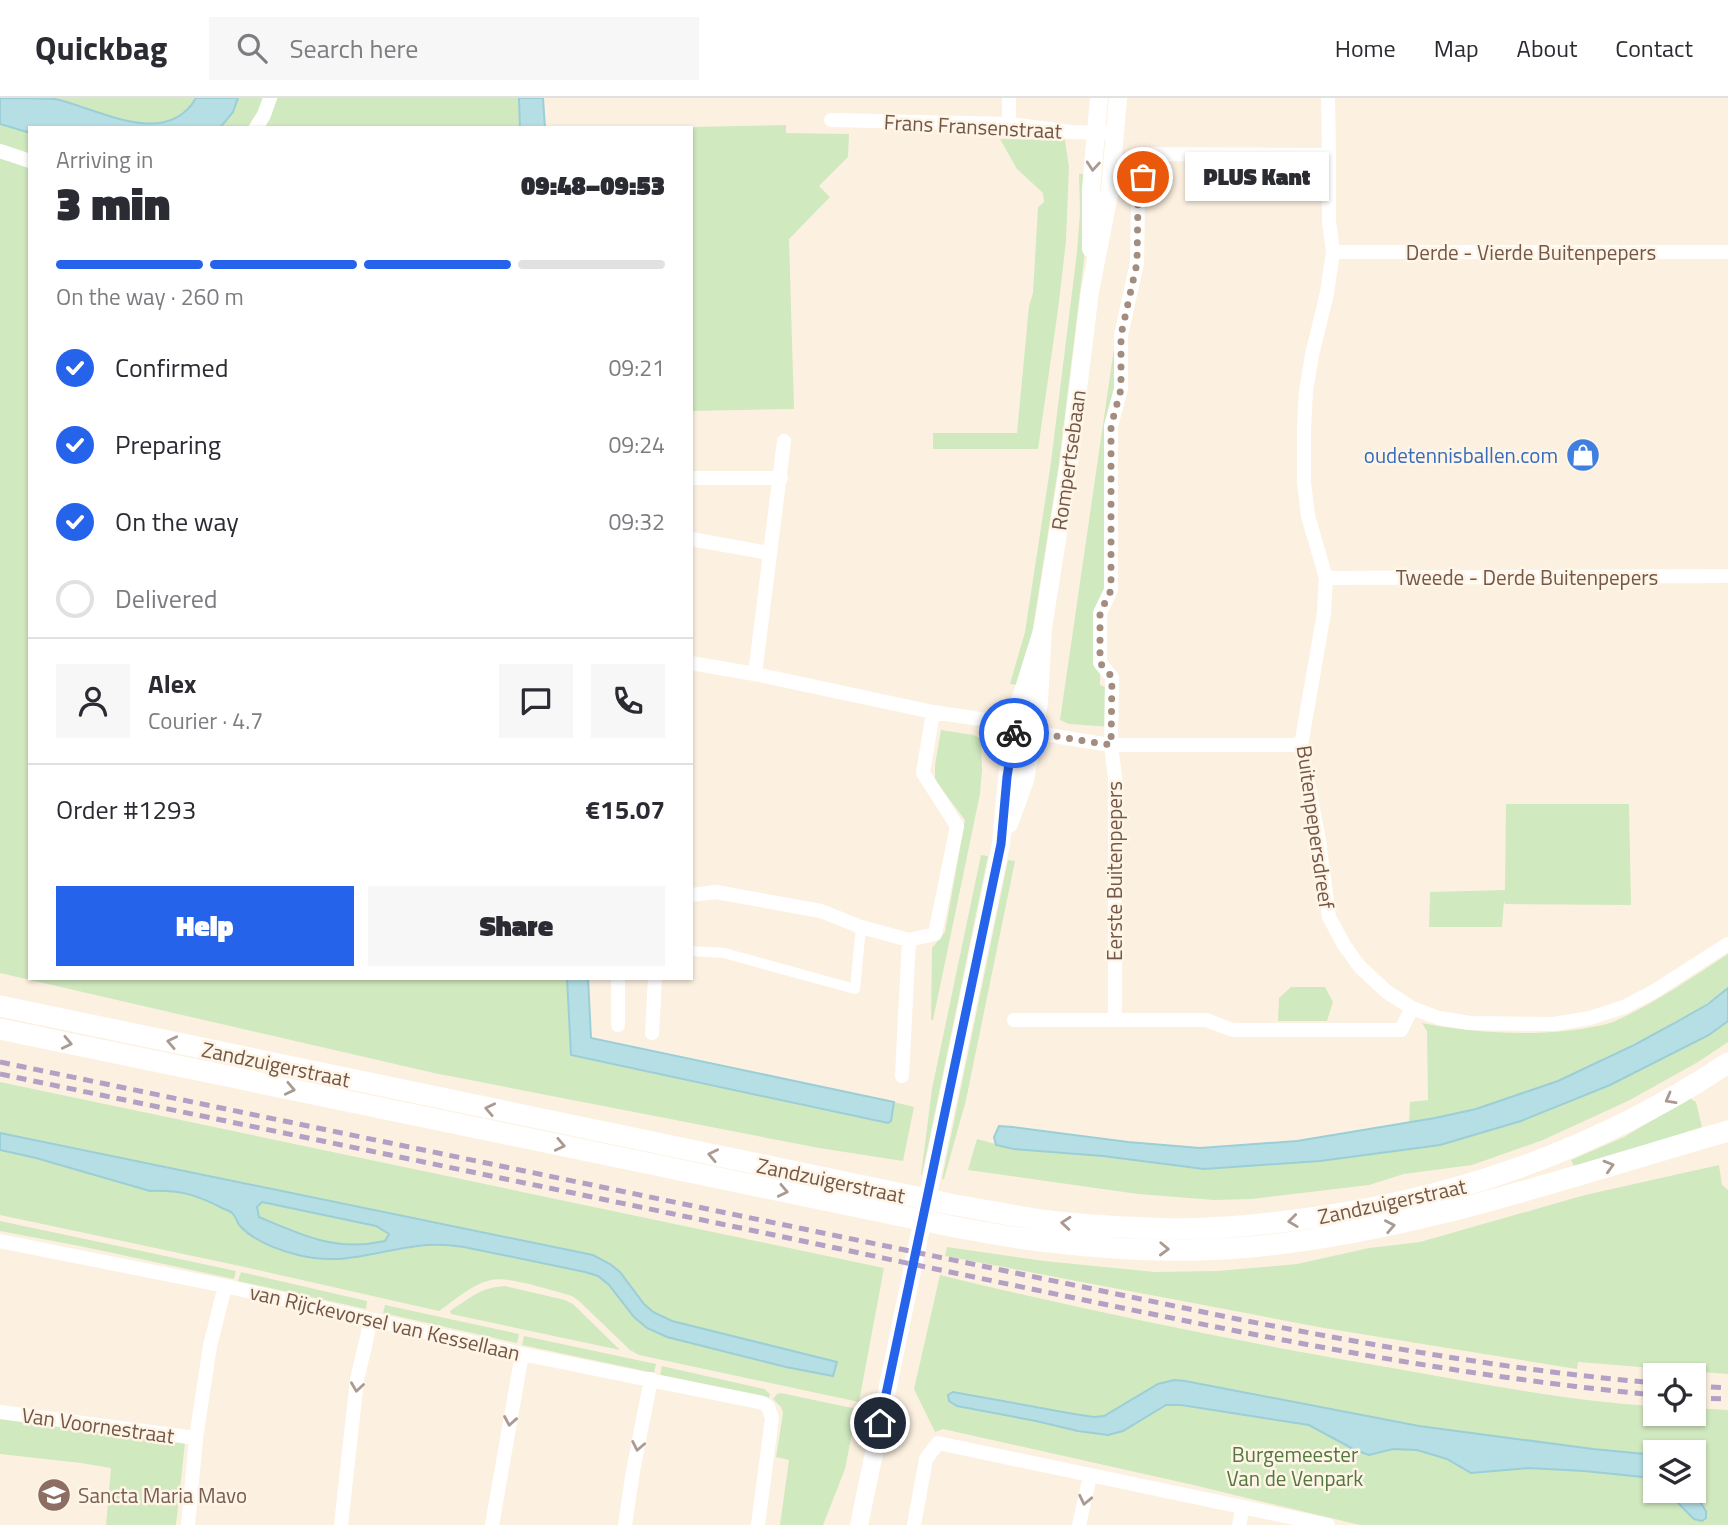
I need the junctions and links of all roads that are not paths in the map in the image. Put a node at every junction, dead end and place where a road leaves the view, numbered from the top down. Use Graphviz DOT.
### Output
graph roads {
  1 [pos="270,98"];
  2 [pos="1009,98"];
  3 [pos="1099,98"];
  4 [pos="1118,98"];
  5 [pos="1328,98"];
  6 [pos="831,120"];
  7 [pos="1009,124"];
  8 [pos="257,126"];
  9 [pos="1096,133"];
  10 [pos="1115,134"];
  11 [pos="0,151"];
  12 [pos="1329,155"];
  13 [pos="28,160"];
  14 [pos="1334,252"];
  15 [pos="1728,252"];
  16 [pos="1090,291"];
  17 [pos="784,441"];
  18 [pos="693,478"];
  19 [pos="781,478"];
  20 [pos="693,539"];
  21 [pos="769,553"];
  22 [pos="1728,576"];
  23 [pos="1325,578"];
  24 [pos="693,663"];
  25 [pos="755,674"];
  26 [pos="933,712"];
  27 [pos="1024,728"];
  28 [pos="1111,745"];
  29 [pos="1301,745"];
  30 [pos="693,895"];
  31 [pos="861,927"];
  32 [pos="909,940"];
  33 [pos="1728,944"];
  34 [pos="693,951"];
  35 [pos="618,980"];
  36 [pos="655,980"];
  37 [pos="0,1006"];
  38 [pos="1412,1007"];
  39 [pos="1014,1020"];
  40 [pos="1115,1020"];
  41 [pos="618,1025"];
  42 [pos="0,1029"];
  43 [pos="652,1033"];
  44 [pos="1728,1063"];
  45 [pos="902,1076"];
  46 [pos="1728,1131"];
  47 [pos="897,1204"];
  48 [pos="0,1241"];
  49 [pos="225,1286"];
  50 [pos="371,1320"];
  51 [pos="522,1354"];
  52 [pos="651,1379"];
  53 [pos="0,1412"];
  54 [pos="196,1438"];
  55 [pos="1090,1476"];
  56 [pos="1243,1507"];
  57 [pos="188,1525"];
  58 [pos="341,1525"];
  59 [pos="492,1525"];
  60 [pos="625,1525"];
  61 [pos="758,1525"];
  62 [pos="859,1525"];
  63 [pos="914,1525"];
  64 [pos="1079,1525"];
  65 [pos="1239,1525"];
  66 [pos="1328,1525"];
  1 -- 8 [label="street"];
  2 -- 7 [label="street"];
  3 -- 9 [label="street, Rompertsebaan"];
  4 -- 10 [label="street, Rompertsebaan"];
  5 -- 12 [label="street, Buitenpepersdreef"];
  6 -- 7 [label="street, Frans Fransenstraat"];
  7 -- 9 [label="street, Frans Fransenstraat"];
  9 -- 10 [label="street, Frans Fransenstraat"];
  9 -- 16 [label="street, Rompertsebaan, one-way"];
  10 -- 16 [label="street, Rompertsebaan"];
  11 -- 13 [label="street"];
  12 -- 14 [label="street, Buitenpepersdreef"];
  12 -- 28 [label="street"];
  14 -- 15 [label="street, Derde - Vierde Buitenpepers"];
  14 -- 23 [label="street, Buitenpepersdreef"];
  16 -- 27 [label="street, Rompertsebaan"];
  17 -- 19 [label="street"];
  18 -- 19 [label="street"];
  19 -- 21 [label="street"];
  20 -- 21 [label="street"];
  21 -- 25 [label="street"];
  22 -- 23 [label="street, Tweede - Derde Buitenpepers"];
  23 -- 29 [label="street, Buitenpepersdreef"];
  24 -- 25 [label="street"];
  25 -- 26 [label="street"];
  26 -- 27 [label="street"];
  26 -- 32 [label="street"];
  27 -- 28 [label="street"];
  27 -- 62 [label="street, Rompertsebaan"];
  28 -- 29 [label="street"];
  28 -- 40 [label="street, Eerste Buitenpepers"];
  29 -- 38 [label="street, Buitenpepersdreef"];
  30 -- 31 [label="street"];
  31 -- 32 [label="street"];
  31 -- 34 [label="street"];
  32 -- 45 [label="street"];
  33 -- 38 [label="street, Buitenpepersdreef"];
  35 -- 41 [label="street"];
  36 -- 43 [label="street"];
  47 -- 37 [label="main road, Zandzuigerstraat, one-way"];
  38 -- 40 [label="street"];
  39 -- 40 [label="street"];
  42 -- 47 [label="main road, Zandzuigerstraat, one-way"];
  44 -- 47 [label="main road, Zandzuigerstraat, one-way"];
  47 -- 46 [label="main road, Zandzuigerstraat, one-way"];
  48 -- 49 [label="street, van Rijckevorsel van Kessellaan"];
  49 -- 50 [label="street, van Rijckevorsel van Kessellaan"];
  49 -- 54 [label="street"];
  50 -- 51 [label="street, van Rijckevorsel van Kessellaan"];
  50 -- 58 [label="street, one-way"];
  51 -- 52 [label="street, van Rijckevorsel van Kessellaan"];
  51 -- 59 [label="street, one-way"];
  52 -- 60 [label="street, one-way"];
  52 -- 61 [label="street, van Rijckevorsel van Kessellaan"];
  53 -- 54 [label="street, Van Voornestraat"];
  54 -- 57 [label="street"];
  55 -- 56 [label="street"];
  55 -- 63 [label="street"];
  55 -- 64 [label="street, one-way"];
  56 -- 65 [label="street"];
  56 -- 66 [label="street"];
}
